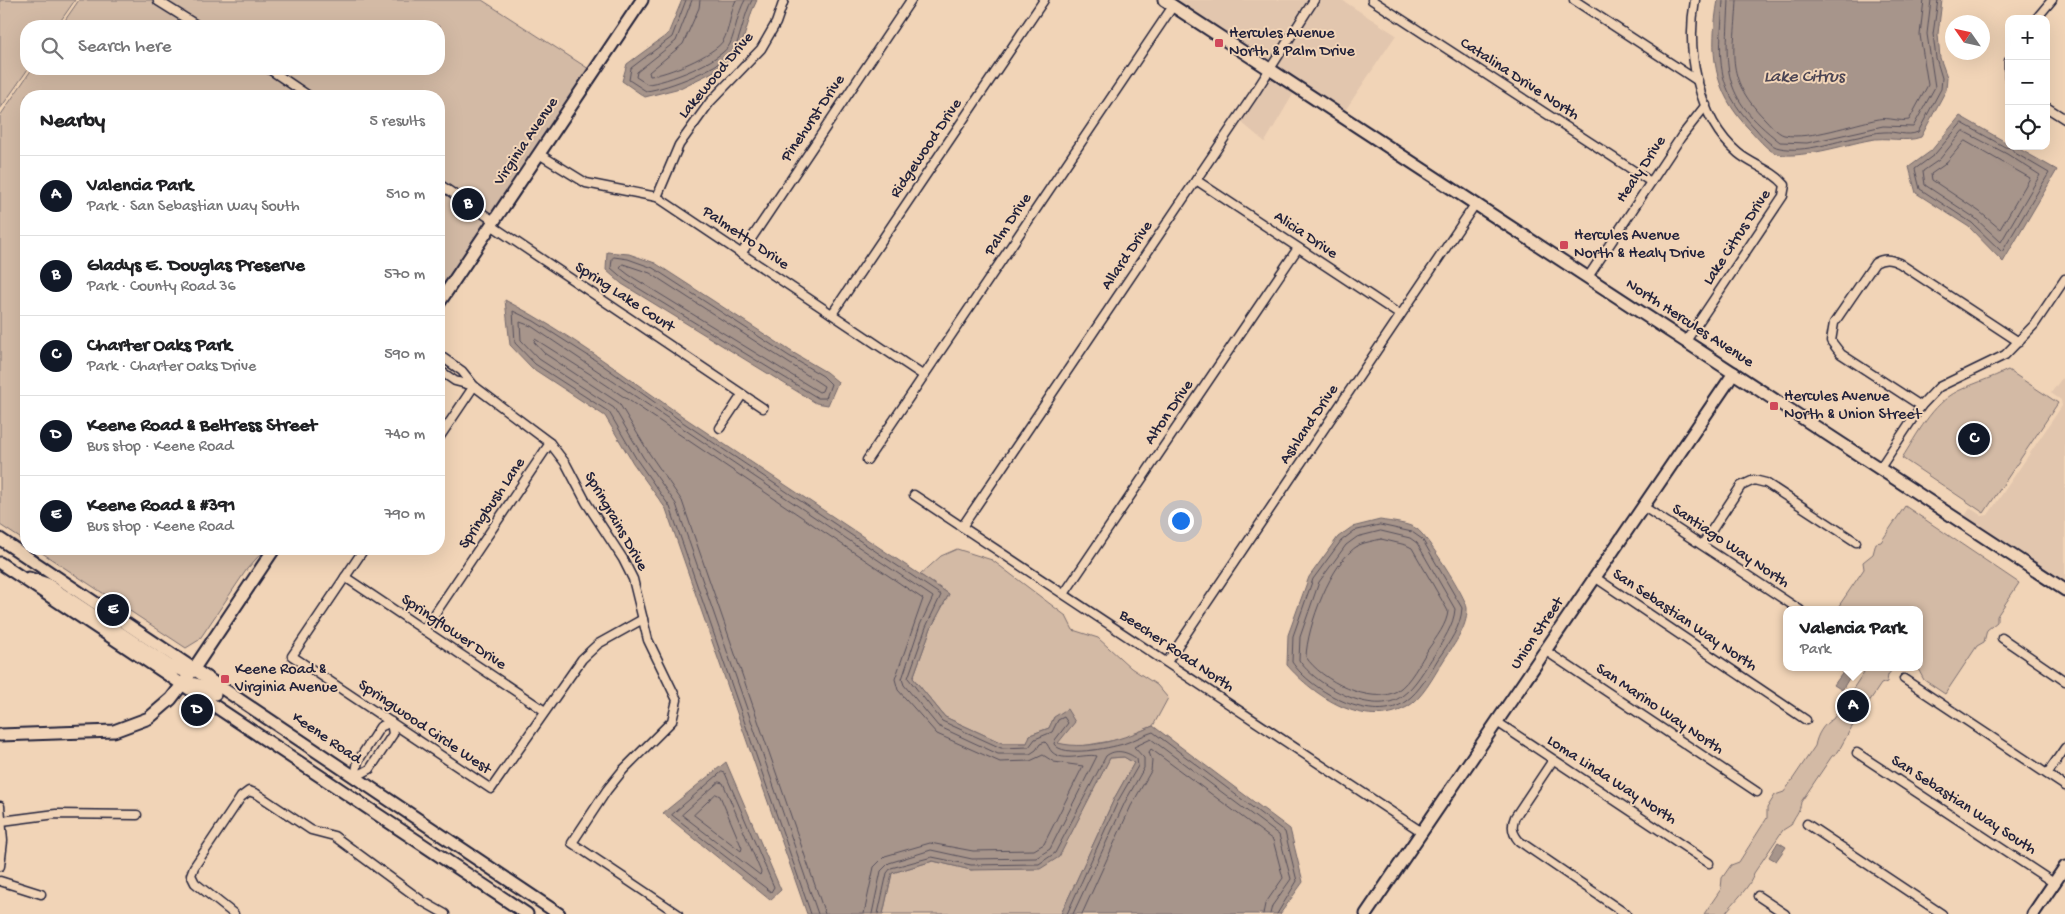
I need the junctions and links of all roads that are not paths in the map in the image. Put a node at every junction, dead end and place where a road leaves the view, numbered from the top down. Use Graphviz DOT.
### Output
graph roads {
  1 [pos="642,0"];
  2 [pos="784,0"];
  3 [pos="911,0"];
  4 [pos="1044,0"];
  5 [pos="1314,0"];
  6 [pos="1372,0"];
  7 [pos="1574,0"];
  8 [pos="1695,0"];
  9 [pos="2052,0"];
  10 [pos="158,1"];
  11 [pos="1169,3"];
  12 [pos="2039,15"];
  13 [pos="188,20"];
  14 [pos="1269,69"];
  15 [pos="278,75"];
  16 [pos="1698,81"];
  17 [pos="300,90"];
  18 [pos="1706,105"];
  19 [pos="2050,110"];
  20 [pos="2065,119"];
  21 [pos="538,154"];
  22 [pos="1196,180"];
  23 [pos="1651,182"];
  24 [pos="445,188"];
  25 [pos="657,196"];
  26 [pos="1476,203"];
  27 [pos="493,223"];
  28 [pos="1298,248"];
  29 [pos="741,254"];
  30 [pos="1588,277"];
  31 [pos="2065,279"];
  32 [pos="445,294"];
  33 [pos="832,314"];
  34 [pos="1400,315"];
  35 [pos="1686,341"];
  36 [pos="2019,342"];
  37 [pos="445,359"];
  38 [pos="1734,373"];
  39 [pos="445,374"];
  40 [pos="924,376"];
  41 [pos="474,386"];
  42 [pos="742,395"];
  43 [pos="1921,406"];
  44 [pos="763,408"];
  45 [pos="720,428"];
  46 [pos="445,429"];
  47 [pos="550,443"];
  48 [pos="867,460"];
  49 [pos="1880,468"];
  50 [pos="914,495"];
  51 [pos="1644,507"];
  52 [pos="962,527"];
  53 [pos="0,539"];
  54 [pos="1856,542"];
  55 [pos="1702,545"];
  56 [pos="20,553"];
  57 [pos="24,555"];
  58 [pos="270,555"];
  59 [pos="360,555"];
  60 [pos="0,563"];
  61 [pos="14,573"];
  62 [pos="345,577"];
  63 [pos="1596,578"];
  64 [pos="2065,590"];
  65 [pos="1064,594"];
  66 [pos="1794,606"];
  67 [pos="643,618"];
  68 [pos="424,630"];
  69 [pos="2002,638"];
  70 [pos="1546,651"];
  71 [pos="1166,662"];
  72 [pos="193,670"];
  73 [pos="1904,679"];
  74 [pos="2065,681"];
  75 [pos="182,684"];
  76 [pos="545,712"];
  77 [pos="1806,720"];
  78 [pos="391,722"];
  79 [pos="1497,722"];
  80 [pos="0,735"];
  81 [pos="2065,748"];
  82 [pos="1857,753"];
  83 [pos="320,754"];
  84 [pos="1553,760"];
  85 [pos="2047,774"];
  86 [pos="354,777"];
  87 [pos="2065,786"];
  88 [pos="1757,792"];
  89 [pos="0,806"];
  90 [pos="137,815"];
  91 [pos="2,821"];
  92 [pos="1807,824"];
  93 [pos="1422,832"];
  94 [pos="1710,863"];
  95 [pos="0,866"];
  96 [pos="2065,867"];
  97 [pos="0,881"];
  98 [pos="2054,883"];
  99 [pos="41,894"];
  100 [pos="1758,896"];
  101 [pos="234,914"];
  102 [pos="445,914"];
  103 [pos="527,914"];
  104 [pos="559,914"];
  105 [pos="678,914"];
  106 [pos="1366,914"];
  107 [pos="1626,914"];
  108 [pos="1785,914"];
  109 [pos="1942,914"];
  110 [pos="2033,914"];
  1 -- 21 [label="street, Virginia Avenue"];
  2 -- 25 [label="street, Lakewood Drive"];
  3 -- 29 [label="street, Pinehurst Drive"];
  4 -- 33 [label="street, Ridgewood Drive"];
  5 -- 14 [label="street, Allard Drive"];
  6 -- 23 [label="street, Catalina Drive North"];
  7 -- 16 [label="street"];
  8 -- 16 [label="street, Lake Citrus Drive"];
  9 -- 12 [label="street"];
  10 -- 13 [label="street"];
  11 -- 14 [label="street, North Hercules Avenue"];
  11 -- 40 [label="street, Palm Drive"];
  14 -- 22 [label="street, Allard Drive"];
  14 -- 26 [label="street, North Hercules Avenue"];
  15 -- 17 [label="street"];
  16 -- 18 [label="street, Lake Citrus Drive"];
  18 -- 23 [label="street, Healy Drive"];
  18 -- 35 [label="street, Lake Citrus Drive"];
  19 -- 20 [label="street"];
  21 -- 25 [label="street, Palmetto Drive"];
  21 -- 27 [label="street, Virginia Avenue"];
  22 -- 28 [label="street, Alicia Drive"];
  22 -- 52 [label="street, Allard Drive"];
  23 -- 30 [label="street, Healy Drive"];
  24 -- 27 [label="street, Spring Lake Court"];
  25 -- 29 [label="street, Palmetto Drive"];
  26 -- 30 [label="street, North Hercules Avenue"];
  26 -- 34 [label="street, Ashland Drive"];
  27 -- 32 [label="street, Virginia Avenue"];
  27 -- 42 [label="street, Spring Lake Court"];
  28 -- 34 [label="street, Alicia Drive"];
  28 -- 65 [label="street, Alton Drive"];
  29 -- 33 [label="street, Palmetto Drive"];
  30 -- 35 [label="street, North Hercules Avenue"];
  31 -- 36 [label="street"];
  33 -- 40 [label="street, Palmetto Drive"];
  34 -- 71 [label="street, Ashland Drive"];
  35 -- 38 [label="street, North Hercules Avenue"];
  36 -- 43 [label="street"];
  36 -- 43 [label="street"];
  37 -- 41 [label="street, Springrains Drive"];
  38 -- 49 [label="street, North Hercules Avenue"];
  38 -- 51 [label="street, Union Street"];
  39 -- 41 [label="street, Springrains Drive"];
  40 -- 48 [label="street, Palm Drive"];
  41 -- 46 [label="street"];
  41 -- 47 [label="street, Springrains Drive"];
  42 -- 44 [label="street, Spring Lake Court"];
  42 -- 45 [label="street"];
  43 -- 49 [label="street"];
  47 -- 67 [label="street, Springrains Drive"];
  47 -- 68 [label="street, Springbush Lane"];
  49 -- 64 [label="street, North Hercules Avenue"];
  50 -- 52 [label="street, Beecher Road North"];
  51 -- 55 [label="street, Santiago Way North"];
  51 -- 63 [label="street, Union Street"];
  52 -- 65 [label="street, Beecher Road North"];
  53 -- 56 [label="street, Keene Road"];
  54 -- 55 [label="street"];
  55 -- 66 [label="street, Santiago Way North"];
  57 -- 72 [label="street, Keene Road"];
  58 -- 72 [label="street"];
  59 -- 62 [label="street"];
  60 -- 61 [label="street, Keene Road"];
  61 -- 72 [label="street"];
  61 -- 75 [label="street, Keene Road"];
  62 -- 68 [label="street, Springflower Drive"];
  62 -- 78 [label="street, Springwood Circle West"];
  63 -- 70 [label="street, Union Street"];
  63 -- 77 [label="street, San Sebastian Way North"];
  65 -- 71 [label="street, Beecher Road North"];
  67 -- 76 [label="street"];
  67 -- 105 [label="street, Springrains Drive"];
  68 -- 76 [label="street, Springflower Drive"];
  69 -- 74 [label="street"];
  70 -- 79 [label="street, Union Street"];
  70 -- 88 [label="street, San Marino Way North"];
  71 -- 93 [label="street, Beecher Road North"];
  72 -- 75 [label="street"];
  72 -- 83 [label="street, Keene Road"];
  73 -- 85 [label="street"];
  75 -- 80 [label="street"];
  75 -- 83 [label="street"];
  75 -- 103 [label="street, Keene Road"];
  76 -- 78 [label="street, Springwood Circle West"];
  78 -- 86 [label="street"];
  78 -- 86 [label="street"];
  79 -- 84 [label="street, Loma Linda Way North"];
  79 -- 93 [label="street, Union Street"];
  81 -- 85 [label="street"];
  82 -- 98 [label="street, San Sebastian Way South"];
  83 -- 86 [label="street, Keene Road"];
  84 -- 94 [label="street, Loma Linda Way North"];
  84 -- 107 [label="street"];
  85 -- 87 [label="street"];
  86 -- 104 [label="street, Keene Road"];
  89 -- 91 [label="street"];
  90 -- 91 [label="street"];
  91 -- 95 [label="street"];
  92 -- 109 [label="street"];
  93 -- 106 [label="street, Union Street"];
  96 -- 98 [label="street"];
  97 -- 99 [label="street"];
  98 -- 110 [label="street"];
  100 -- 108 [label="street"];
  101 -- 102 [label="street"];
}
